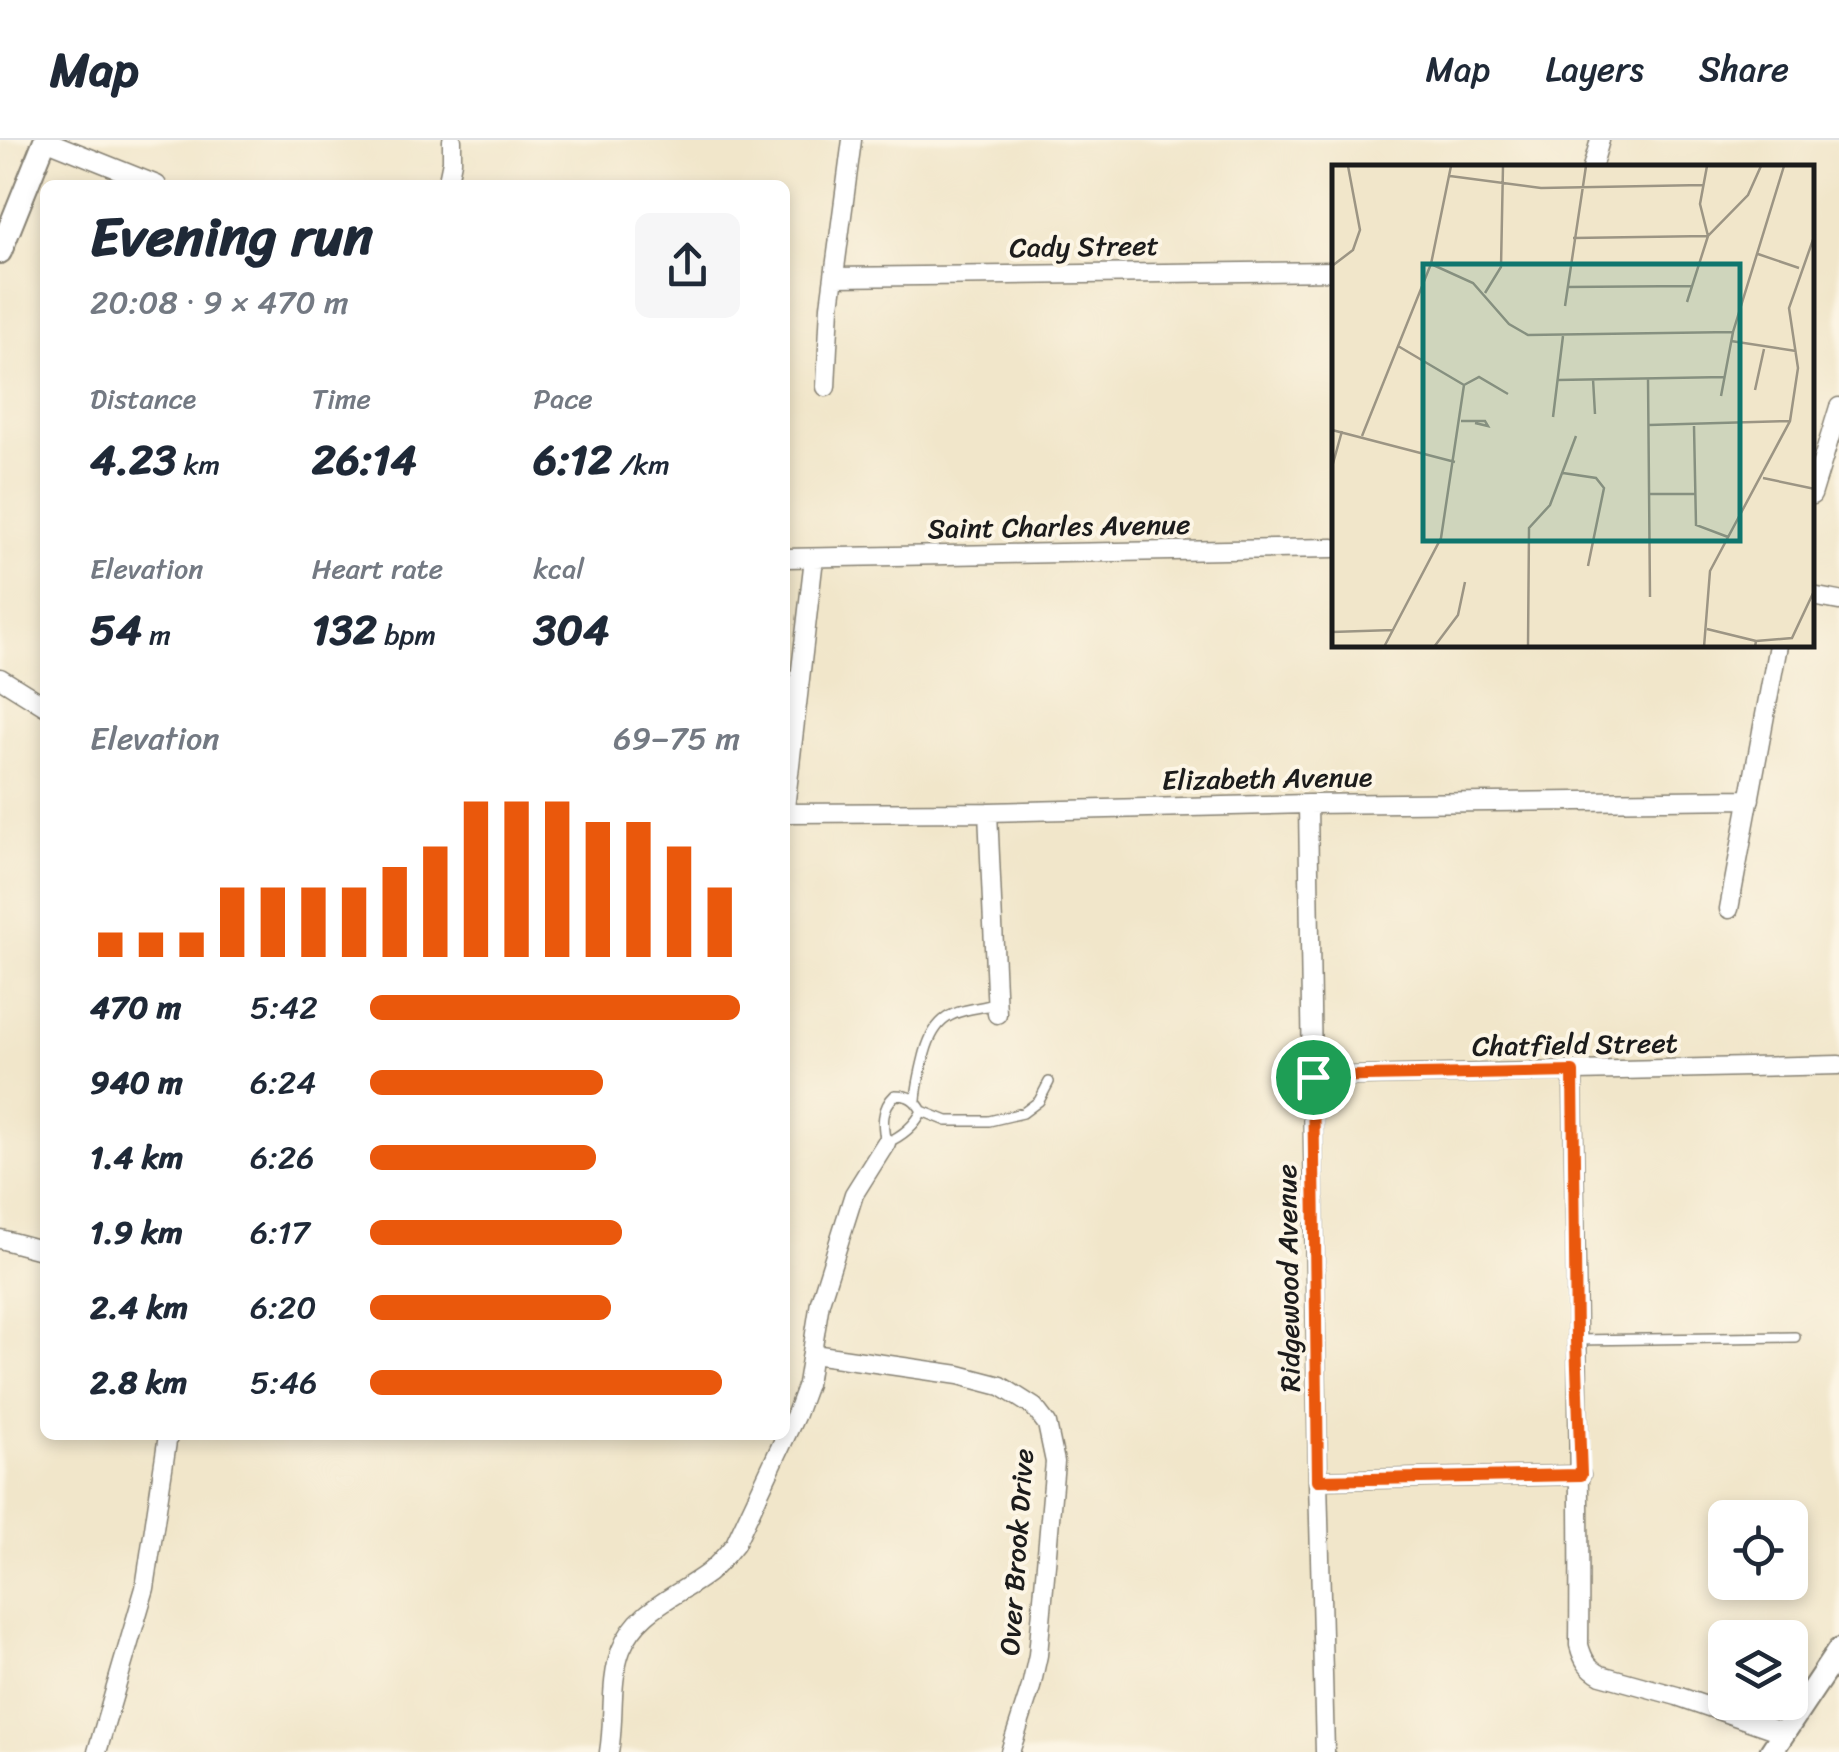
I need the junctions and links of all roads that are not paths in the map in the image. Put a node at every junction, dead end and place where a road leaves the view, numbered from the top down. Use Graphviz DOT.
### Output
graph roads {
  1 [pos="45,140"];
  2 [pos="452,140"];
  3 [pos="852,140"];
  4 [pos="1600,140"];
  5 [pos="1593,165"];
  6 [pos="145,180"];
  7 [pos="447,180"];
  8 [pos="0,252"];
  9 [pos="1332,271"];
  10 [pos="834,277"];
  11 [pos="826,387"];
  12 [pos="1839,407"];
  13 [pos="1814,488"];
  14 [pos="1332,548"];
  15 [pos="790,558"];
  16 [pos="814,558"];
  17 [pos="1814,596"];
  18 [pos="1839,601"];
  19 [pos="1777,648"];
  20 [pos="0,678"];
  21 [pos="40,703"];
  22 [pos="790,767"];
  23 [pos="1750,799"];
  24 [pos="1308,804"];
  25 [pos="790,810"];
  26 [pos="988,812"];
  27 [pos="1729,908"];
  28 [pos="997,1009"];
  29 [pos="1839,1065"];
  30 [pos="1573,1072"];
  31 [pos="1313,1077"];
  32 [pos="1049,1082"];
  33 [pos="916,1100"];
  34 [pos="922,1111"];
  35 [pos="886,1143"];
  36 [pos="0,1239"];
  37 [pos="40,1250"];
  38 [pos="1795,1338"];
  39 [pos="1576,1340"];
  40 [pos="813,1354"];
  41 [pos="790,1427"];
  42 [pos="167,1440"];
  43 [pos="784,1440"];
  44 [pos="1581,1475"];
  45 [pos="1318,1480"];
  46 [pos="1839,1650"];
  47 [pos="1778,1743"];
  48 [pos="96,1752"];
  49 [pos="609,1752"];
  50 [pos="1010,1752"];
  51 [pos="1324,1752"];
  1 -- 6 [label="street"];
  1 -- 8 [label="street"];
  2 -- 7 [label="street"];
  3 -- 10 [label="street"];
  4 -- 5 [label="street"];
  9 -- 10 [label="street, Cady Street"];
  10 -- 11 [label="street"];
  12 -- 13 [label="street"];
  14 -- 16 [label="street, Saint Charles Avenue"];
  15 -- 16 [label="street, Saint Charles Avenue"];
  16 -- 22 [label="street"];
  17 -- 18 [label="street"];
  19 -- 23 [label="street"];
  20 -- 21 [label="street"];
  23 -- 24 [label="street, Elizabeth Avenue"];
  23 -- 27 [label="street"];
  24 -- 26 [label="street, Elizabeth Avenue"];
  24 -- 31 [label="street, Ridgewood Avenue"];
  25 -- 26 [label="street, Elizabeth Avenue"];
  26 -- 28 [label="street"];
  28 -- 33 [label="lane"];
  29 -- 30 [label="street, Chatfield Street"];
  30 -- 31 [label="street, Chatfield Street"];
  30 -- 39 [label="street"];
  31 -- 45 [label="street, Ridgewood Avenue"];
  32 -- 34 [label="lane"];
  33 -- 34 [label="lane"];
  33 -- 35 [label="lane"];
  34 -- 35 [label="lane"];
  35 -- 40 [label="street"];
  36 -- 37 [label="street"];
  38 -- 39 [label="lane"];
  39 -- 44 [label="street"];
  40 -- 41 [label="street"];
  40 -- 50 [label="street, Over Brook Drive"];
  42 -- 48 [label="street"];
  43 -- 49 [label="street"];
  44 -- 45 [label="street"];
  44 -- 47 [label="street"];
  45 -- 51 [label="street, Ridgewood Avenue"];
  46 -- 47 [label="street"];
}
